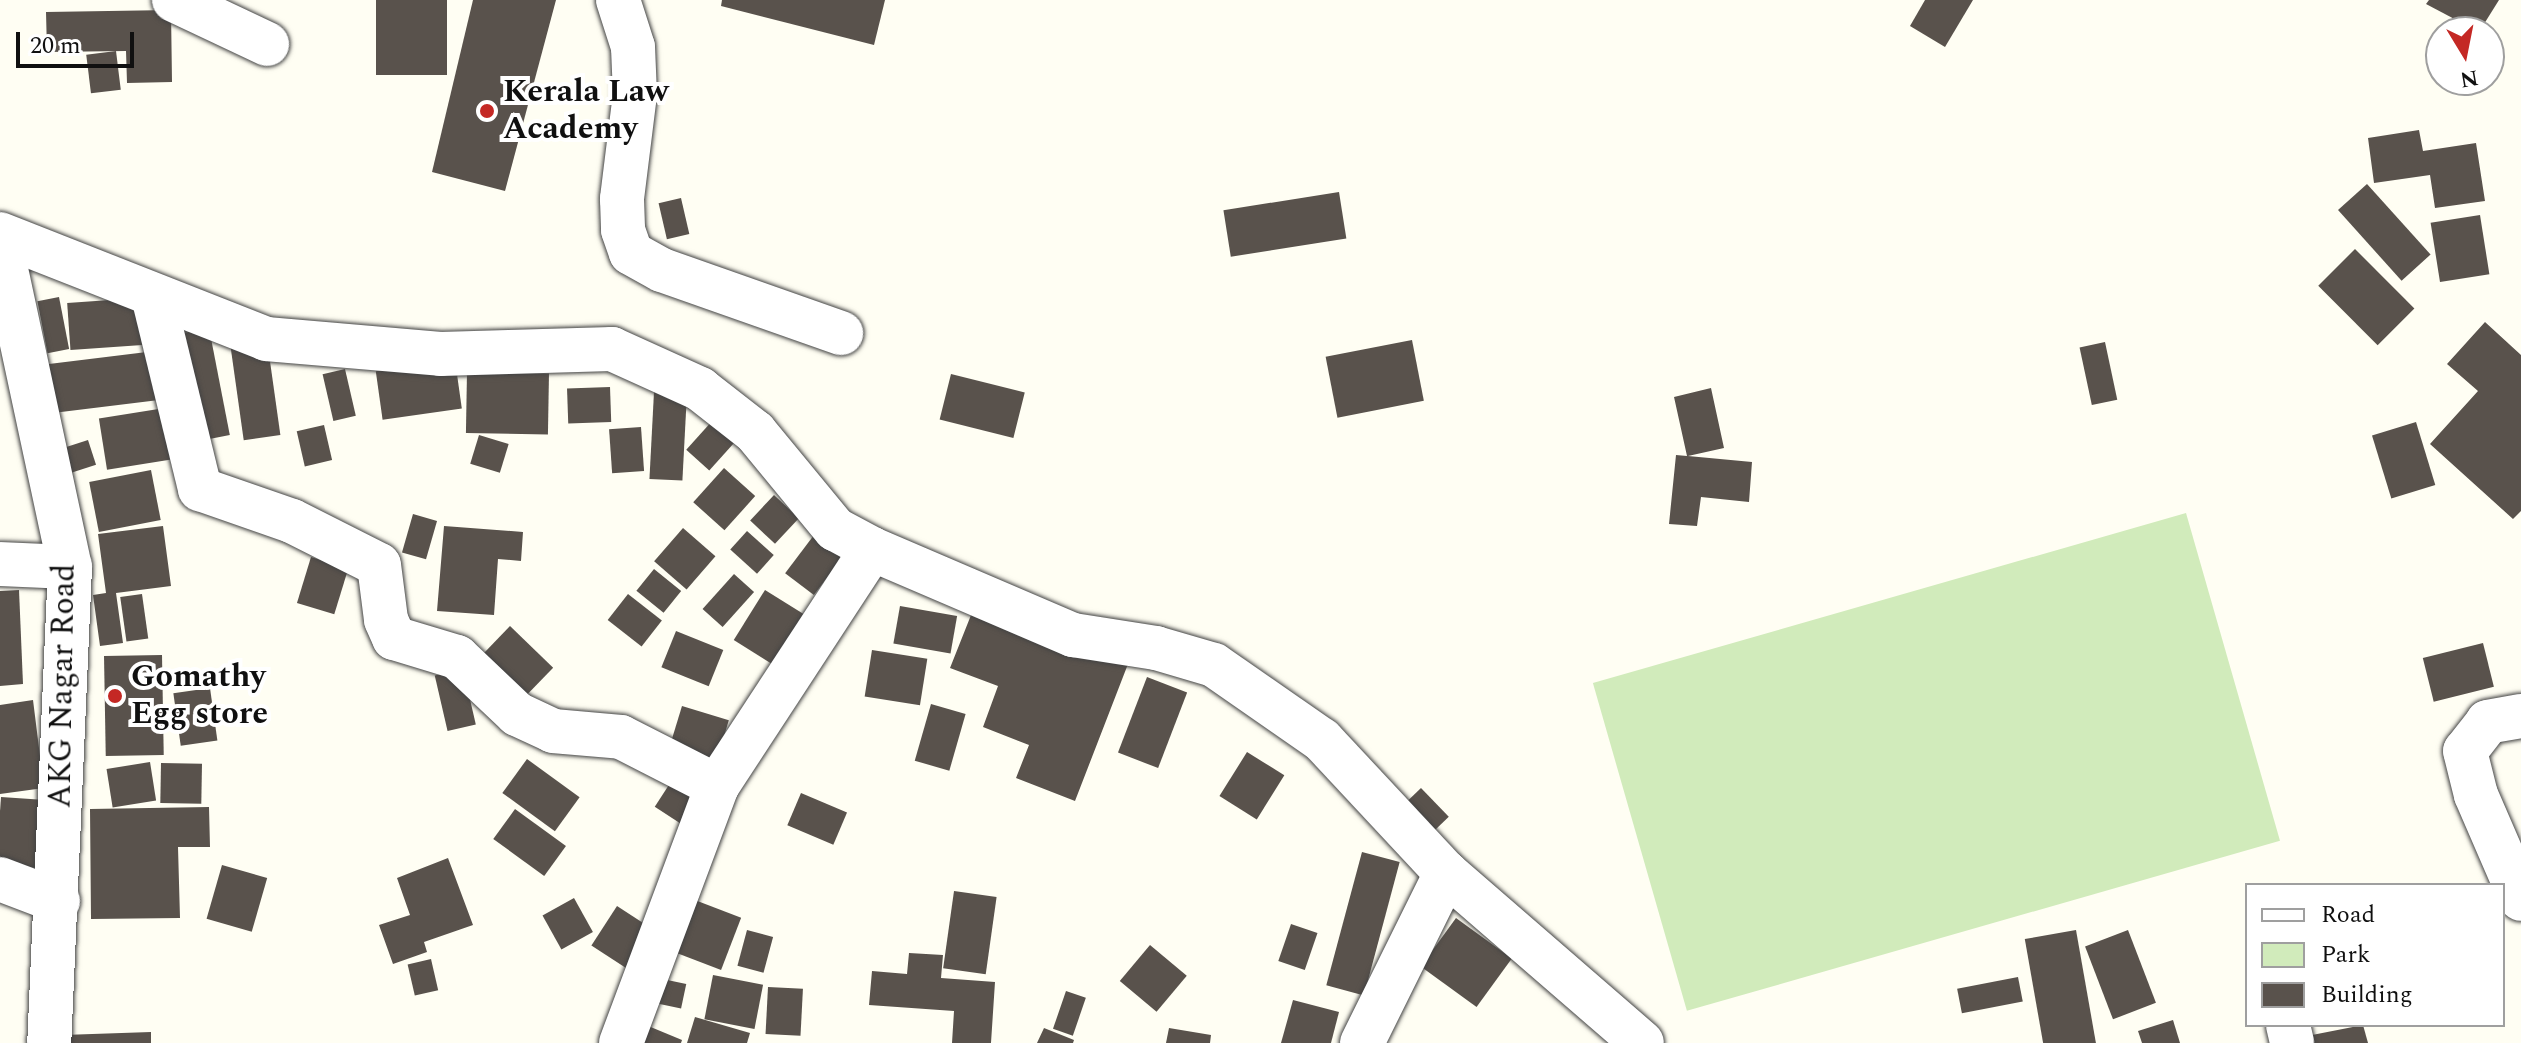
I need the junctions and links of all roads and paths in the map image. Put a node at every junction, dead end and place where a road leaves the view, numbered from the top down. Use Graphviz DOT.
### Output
graph roads {
  1 [pos="174,0"];
  2 [pos="618,0"];
  3 [pos="267,44"];
  4 [pos="0,234"];
  5 [pos="0,241"];
  6 [pos="153,296"];
  7 [pos="841,333"];
  8 [pos="872,549"];
  9 [pos="0,564"];
  10 [pos="70,567"];
  11 [pos="2521,716"];
  12 [pos="717,786"];
  13 [pos="1446,873"];
  14 [pos="0,879"];
  15 [pos="2521,899"];
  16 [pos="58,901"];
  17 [pos="49,1043"];
  18 [pos="621,1043"];
  19 [pos="1362,1043"];
  20 [pos="1642,1043"];
  1 -- 3 [label="street"];
  2 -- 7 [label="street"];
  4 -- 6 [label="street"];
  5 -- 10 [label="street, AKG Nagar Road"];
  6 -- 8 [label="street"];
  6 -- 12 [label="street"];
  8 -- 12 [label="street"];
  8 -- 13 [label="street"];
  9 -- 10 [label="street"];
  10 -- 16 [label="street, AKG Nagar Road"];
  11 -- 15 [label="street"];
  12 -- 18 [label="street"];
  13 -- 19 [label="street"];
  13 -- 20 [label="street"];
  14 -- 16 [label="street"];
  16 -- 17 [label="street, AKG Nagar Road"];
}
